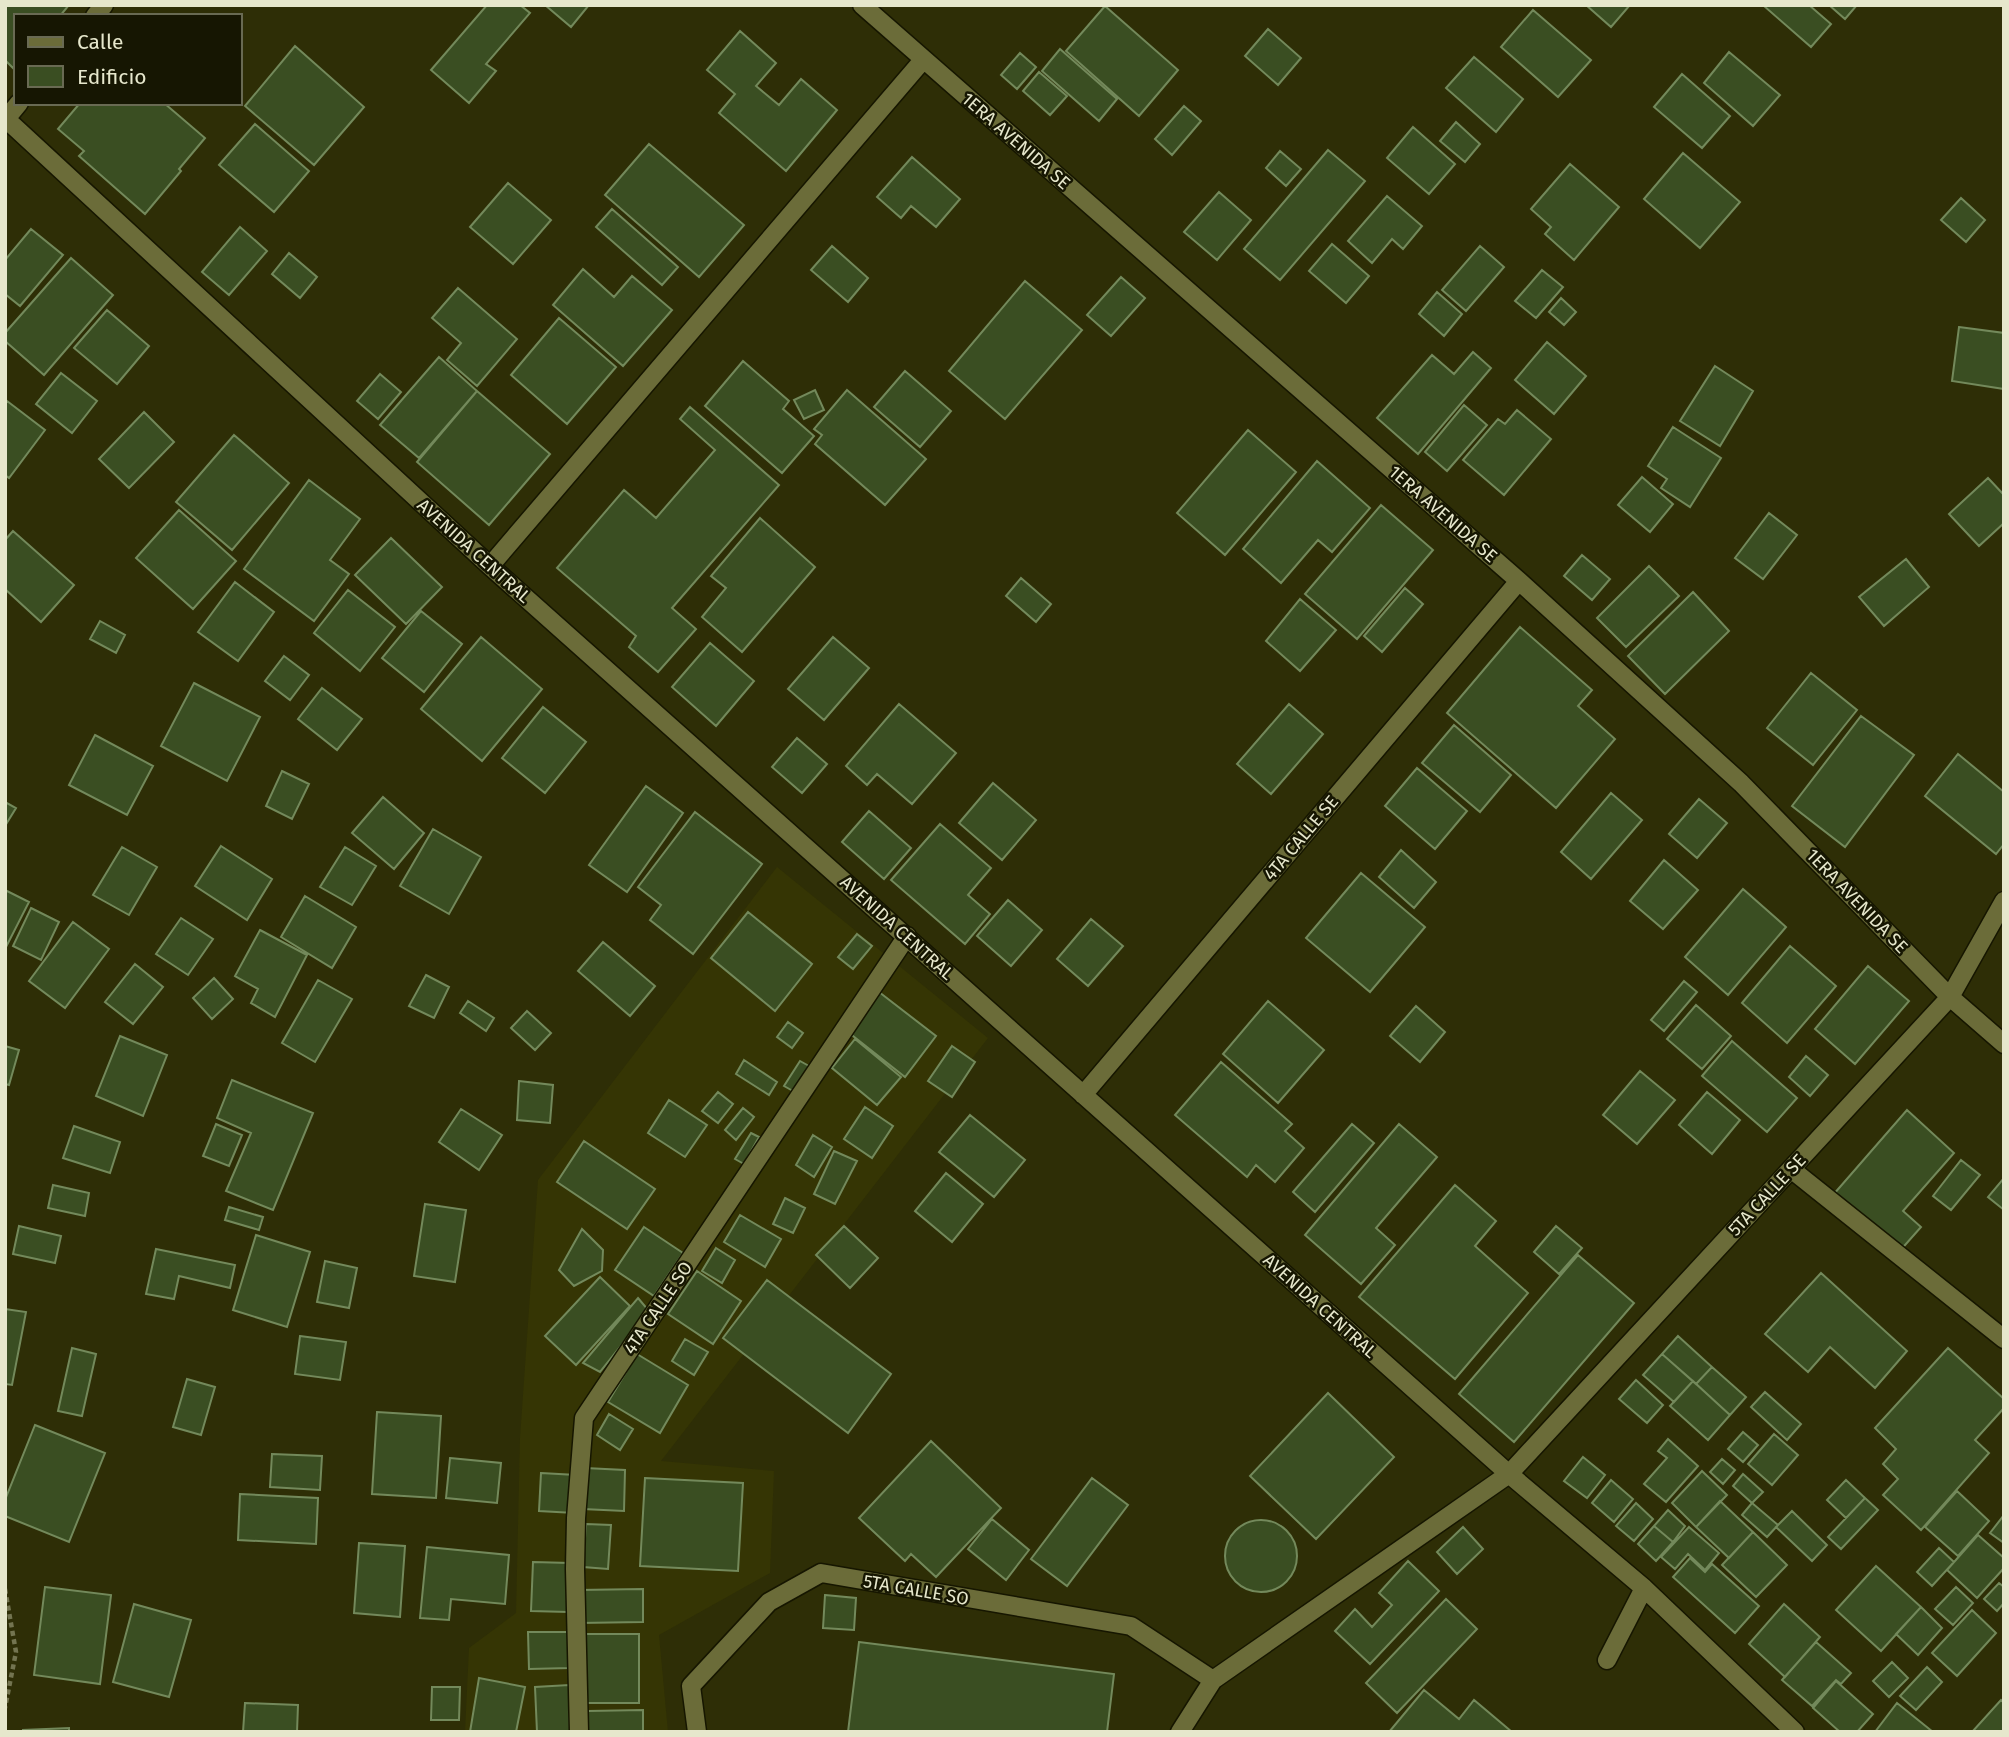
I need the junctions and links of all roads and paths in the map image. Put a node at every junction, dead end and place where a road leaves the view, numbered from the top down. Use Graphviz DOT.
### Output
graph roads {
  1 [pos="862,5"];
  2 [pos="923,60"];
  3 [pos="17,105"];
  4 [pos="5,119"];
  5 [pos="490,566"];
  6 [pos="1519,581"];
  7 [pos="2004,901"];
  8 [pos="907,936"];
  9 [pos="1950,997"];
  10 [pos="2004,1044"];
  11 [pos="1083,1095"];
  12 [pos="1791,1169"];
  13 [pos="2004,1339"];
  14 [pos="1508,1474"];
  15 [pos="1644,1587"];
  16 [pos="5,1589"];
  17 [pos="1607,1660"];
  18 [pos="1213,1679"];
  19 [pos="5,1708"];
  20 [pos="579,1732"];
  21 [pos="697,1732"];
  22 [pos="1180,1732"];
  23 [pos="1795,1732"];
  1 -- 2 [label="street, 1ERA AVENIDA SE"];
  2 -- 5 [label="street"];
  2 -- 6 [label="street, 1ERA AVENIDA SE"];
  3 -- 4 [label="street"];
  4 -- 5 [label="street, AVENIDA CENTRAL"];
  5 -- 8 [label="street, AVENIDA CENTRAL"];
  6 -- 9 [label="street, 1ERA AVENIDA SE"];
  6 -- 11 [label="street, 4TA CALLE SE"];
  7 -- 9 [label="street, 5TA CALLE SE"];
  8 -- 11 [label="street, AVENIDA CENTRAL"];
  8 -- 20 [label="street, 4TA CALLE SO"];
  9 -- 10 [label="street, 1ERA AVENIDA SE"];
  9 -- 12 [label="street, 5TA CALLE SE"];
  11 -- 14 [label="street, AVENIDA CENTRAL"];
  12 -- 13 [label="street"];
  12 -- 14 [label="street, 5TA CALLE SE"];
  14 -- 15 [label="street, AVENIDA CENTRAL"];
  14 -- 18 [label="street"];
  15 -- 17 [label="street"];
  15 -- 23 [label="street, AVENIDA CENTRAL"];
  16 -- 19 [label="path"];
  18 -- 21 [label="street, 5TA CALLE SO"];
  18 -- 22 [label="street"];
}
